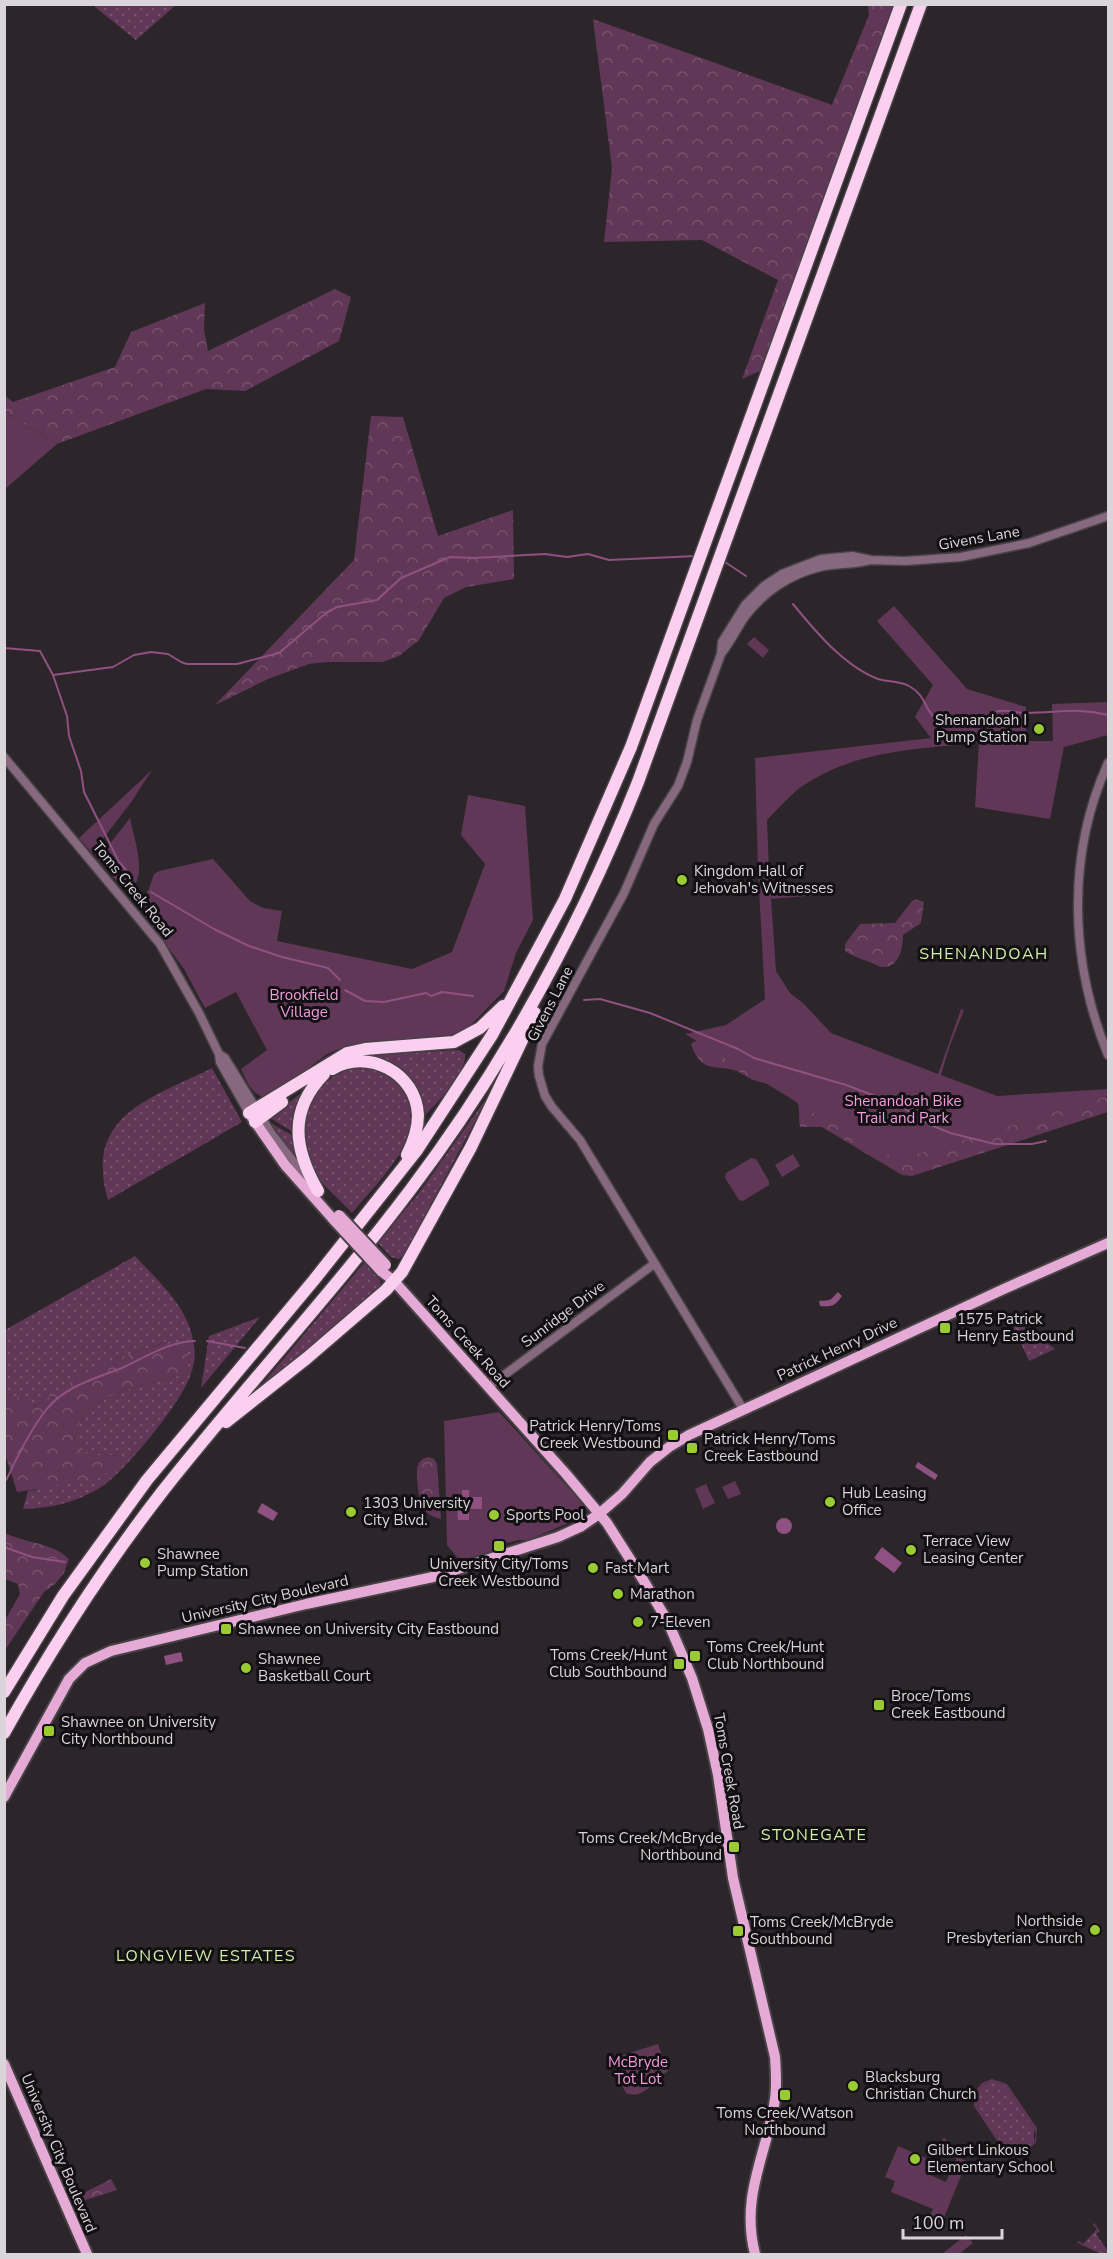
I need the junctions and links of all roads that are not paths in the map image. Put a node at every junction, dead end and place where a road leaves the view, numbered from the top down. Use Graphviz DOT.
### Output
graph roads {
  1 [pos="901,4"];
  2 [pos="921,4"];
  3 [pos="1108,516"];
  4 [pos="1088,523"];
  5 [pos="1108,523"];
  6 [pos="4,757"];
  7 [pos="1108,763"];
  8 [pos="551,970"];
  9 [pos="518,989"];
  10 [pos="1108,1055"];
  11 [pos="324,1074"];
  12 [pos="255,1115"];
  13 [pos="398,1176"];
  14 [pos="318,1191"];
  15 [pos="336,1216"];
  16 [pos="1108,1243"];
  17 [pos="654,1264"];
  18 [pos="394,1281"];
  19 [pos="488,1387"];
  20 [pos="743,1410"];
  21 [pos="206,1438"];
  22 [pos="599,1514"];
  23 [pos="4,1692"];
  24 [pos="4,1733"];
  25 [pos="4,1797"];
  26 [pos="4,2064"];
  27 [pos="87,2254"];
  28 [pos="755,2254"];
  1 -- 9 [label="highway"];
  2 -- 8 [label="highway"];
  3 -- 4 [label="street, Givens Lane"];
  4 -- 5 [label="street, Givens Lane"];
  4 -- 17 [label="street, Givens Lane"];
  6 -- 12 [label="street, Toms Creek Road"];
  7 -- 10 [label="street"];
  8 -- 18 [label="highway"];
  8 -- 21 [label="highway"];
  9 -- 12 [label="highway"];
  9 -- 13 [label="highway"];
  11 -- 12 [label="highway"];
  11 -- 13 [label="highway"];
  11 -- 14 [label="highway"];
  12 -- 14 [label="street, Toms Creek Road"];
  12 -- 15 [label="main road, Toms Creek Road"];
  13 -- 23 [label="highway"];
  14 -- 15 [label="main road, Toms Creek Road"];
  15 -- 18 [label="main road, Toms Creek Road, bridge"];
  16 -- 20 [label="main road, Patrick Henry Drive"];
  17 -- 19 [label="street, Sunridge Drive"];
  17 -- 20 [label="street, Givens Lane"];
  18 -- 19 [label="main road, Toms Creek Road"];
  18 -- 21 [label="highway"];
  19 -- 22 [label="main road, Toms Creek Road"];
  20 -- 22 [label="main road, Patrick Henry Drive"];
  21 -- 24 [label="highway"];
  22 -- 25 [label="main road, University City Boulevard"];
  22 -- 28 [label="main road, Toms Creek Road"];
  26 -- 27 [label="main road, University City Boulevard"];
}
